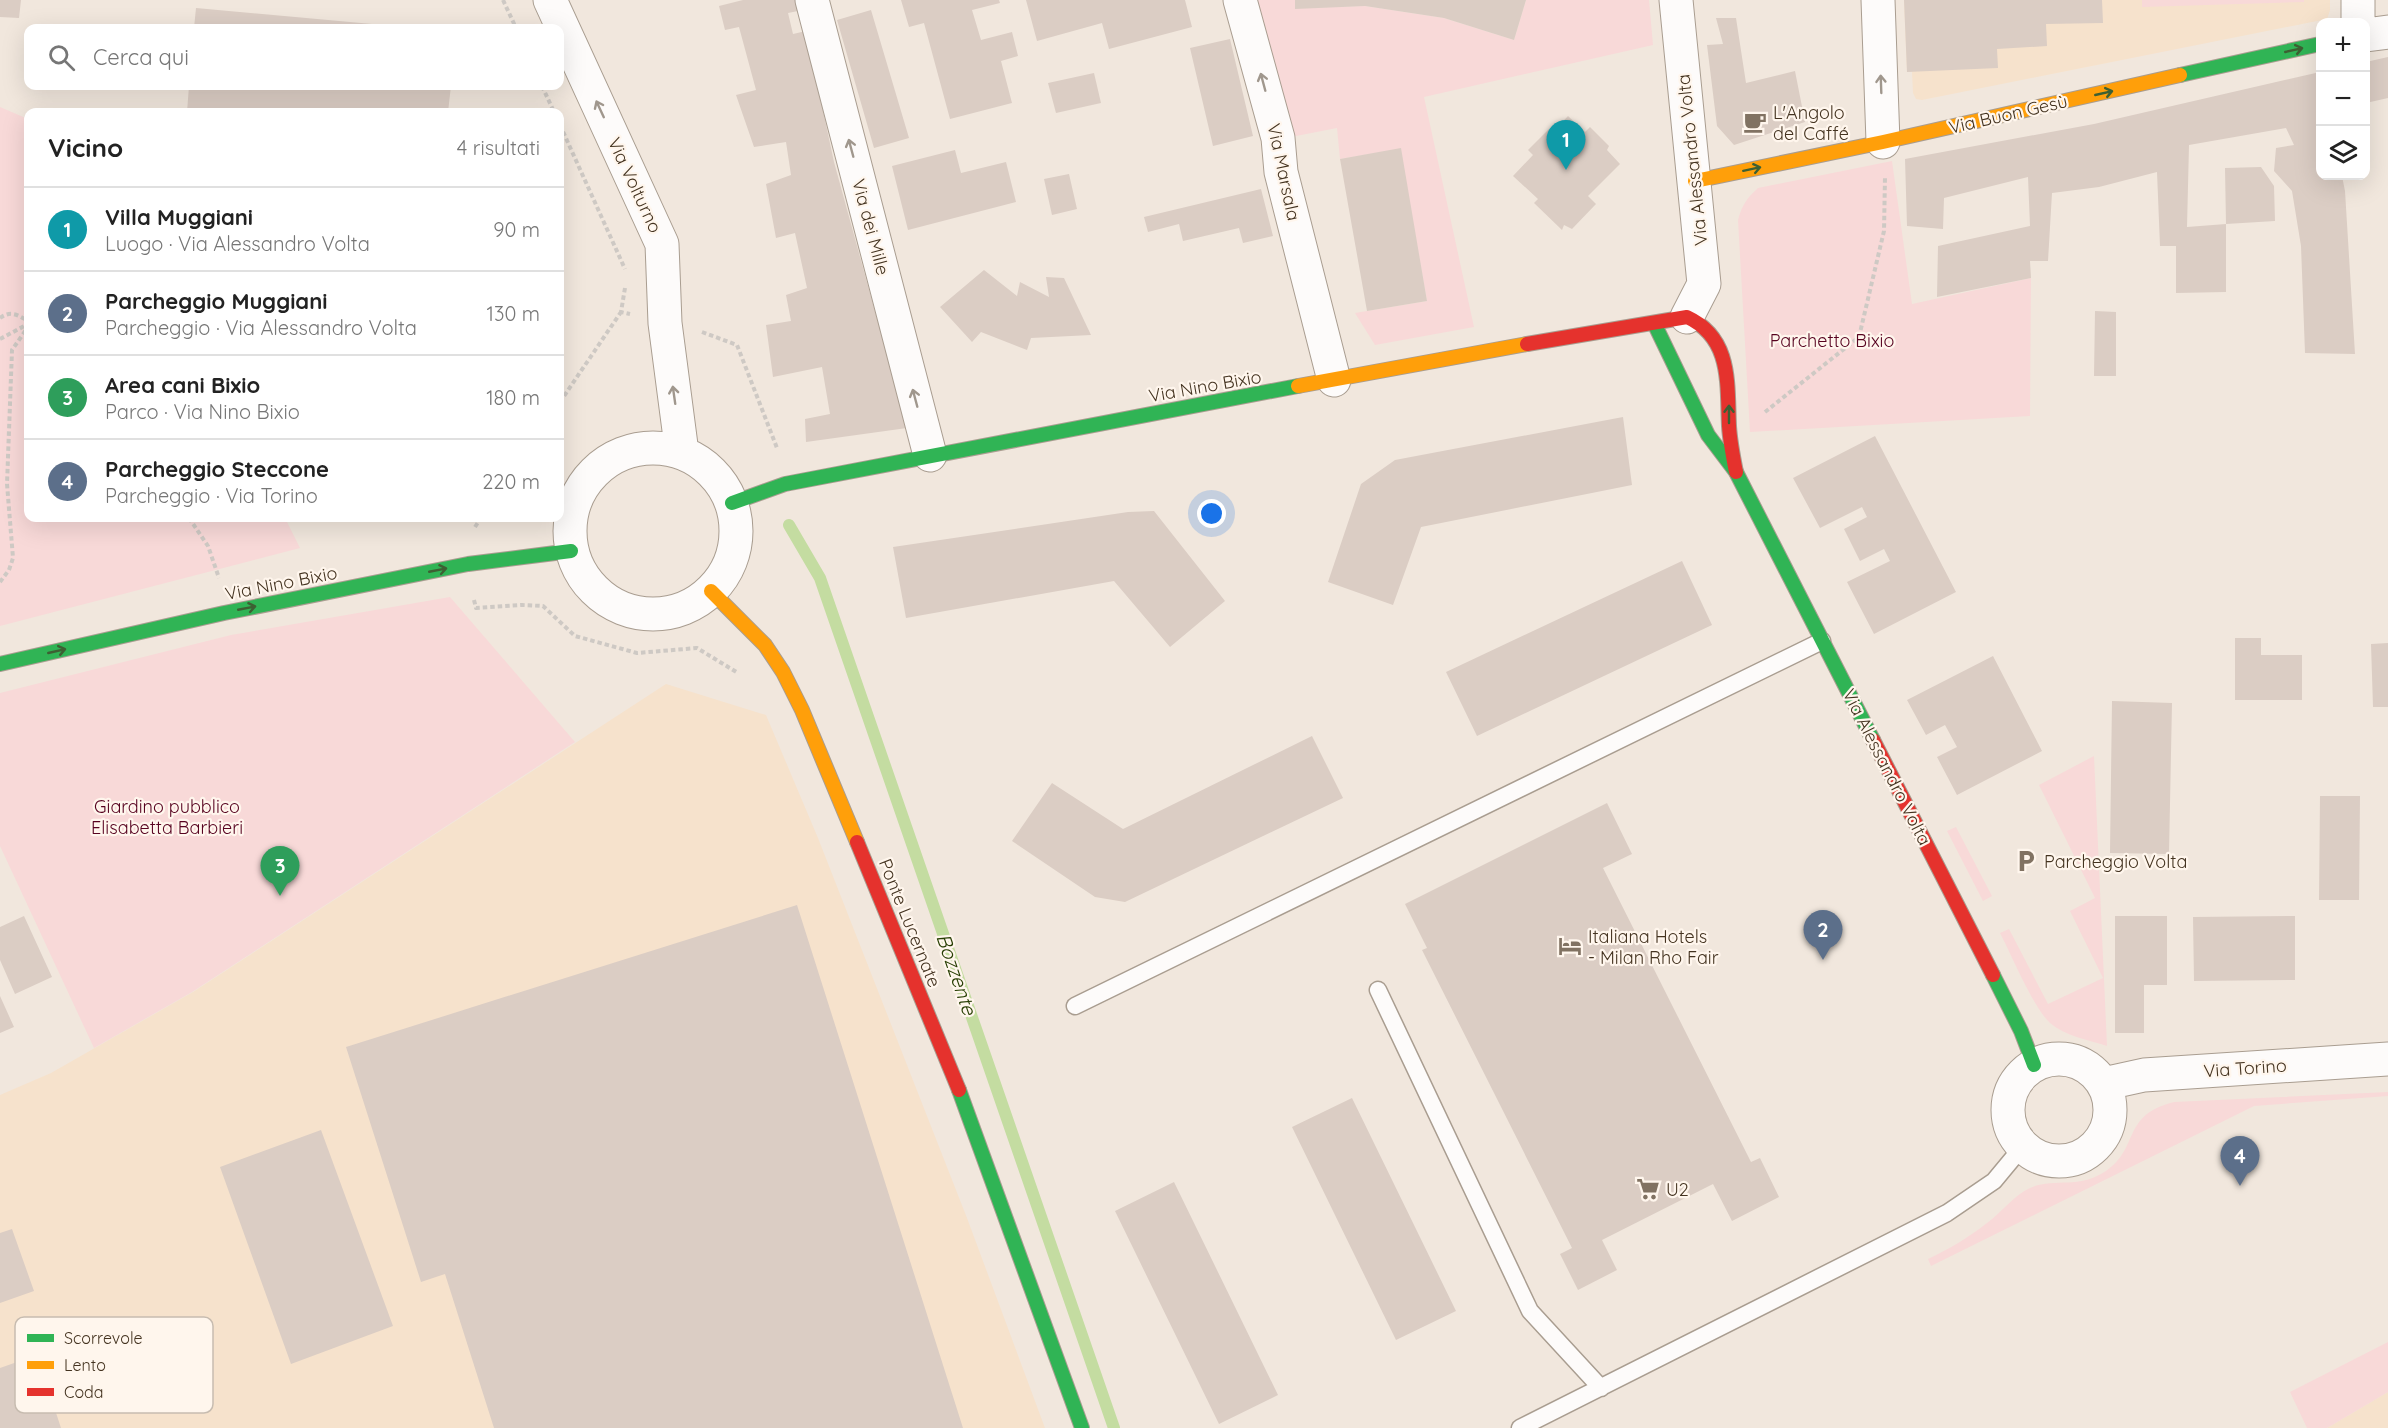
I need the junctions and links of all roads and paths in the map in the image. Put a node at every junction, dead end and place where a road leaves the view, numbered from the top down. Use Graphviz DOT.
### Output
graph roads {
  1 [pos="503,0"];
  2 [pos="550,0"];
  3 [pos="812,0"];
  4 [pos="1240,0"];
  5 [pos="1676,0"];
  6 [pos="1878,0"];
  7 [pos="2358,0"];
  8 [pos="2358,18"];
  9 [pos="514,24"];
  10 [pos="561,24"];
  11 [pos="564,30"];
  12 [pos="2388,32"];
  13 [pos="2370,34"];
  14 [pos="2316,45"];
  15 [pos="544,90"];
  16 [pos="552,108"];
  17 [pos="1884,154"];
  18 [pos="1695,181"];
  19 [pos="621,312"];
  20 [pos="1687,317"];
  21 [pos="0,318"];
  22 [pos="24,321"];
  23 [pos="1654,323"];
  24 [pos="24,326"];
  25 [pos="24,330"];
  26 [pos="0,339"];
  27 [pos="1334,380"];
  28 [pos="564,396"];
  29 [pos="1762,415"];
  30 [pos="682,453"];
  31 [pos="930,455"];
  32 [pos="1736,472"];
  33 [pos="732,503"];
  34 [pos="192,522"];
  35 [pos="478,522"];
  36 [pos="572,551"];
  37 [pos="468,564"];
  38 [pos="0,582"];
  39 [pos="711,591"];
  40 [pos="224,613"];
  41 [pos="1822,641"];
  42 [pos="0,664"];
  43 [pos="745,677"];
  44 [pos="1378,990"];
  45 [pos="1075,1006"];
  46 [pos="2388,1059"];
  47 [pos="2034,1065"];
  48 [pos="2103,1084"];
  49 [pos="2023,1146"];
  50 [pos="1601,1388"];
  51 [pos="1082,1428"];
  52 [pos="1520,1428"];
  1 -- 9 [label="path"];
  10 -- 2 [label="street, Via Volturno, one-way"];
  31 -- 3 [label="street, Via dei Mille, one-way"];
  27 -- 4 [label="street, Via Marsala, one-way"];
  5 -- 18 [label="street, Via Alessandro Volta"];
  17 -- 6 [label="street, one-way"];
  7 -- 8 [label="street"];
  30 -- 11 [label="street, Via Volturno, one-way"];
  12 -- 13 [label="street"];
  17 -- 14 [label="street, Via Buon Gesù, one-way"];
  15 -- 16 [label="path"];
  18 -- 17 [label="street, Via Buon Gesù, one-way"];
  17 -- 29 [label="path"];
  18 -- 20 [label="street, Via Alessandro Volta"];
  19 -- 28 [label="path"];
  20 -- 23 [label="street, Via Nino Bixio"];
  32 -- 20 [label="street, one-way"];
  21 -- 22 [label="path"];
  23 -- 27 [label="street, Via Nino Bixio"];
  23 -- 32 [label="street"];
  24 -- 26 [label="path"];
  25 -- 38 [label="path"];
  27 -- 31 [label="street, Via Nino Bixio"];
  30 -- 33 [label="street"];
  30 -- 36 [label="street"];
  31 -- 33 [label="street, Via Nino Bixio"];
  32 -- 41 [label="street, Via Alessandro Volta"];
  33 -- 39 [label="street"];
  34 -- 40 [label="path"];
  35 -- 37 [label="path"];
  36 -- 37 [label="street, Via Nino Bixio"];
  36 -- 39 [label="street"];
  40 -- 37 [label="street, Via Nino Bixio, one-way"];
  37 -- 43 [label="path"];
  39 -- 51 [label="street, Ponte Lucernate"];
  42 -- 40 [label="street, Via Nino Bixio, one-way"];
  41 -- 45 [label="lane"];
  41 -- 47 [label="street, Via Alessandro Volta"];
  44 -- 50 [label="lane"];
  46 -- 48 [label="street, Via Torino"];
  47 -- 48 [label="street"];
  47 -- 49 [label="street"];
  48 -- 49 [label="street"];
  49 -- 50 [label="lane"];
  50 -- 52 [label="lane"];
}
